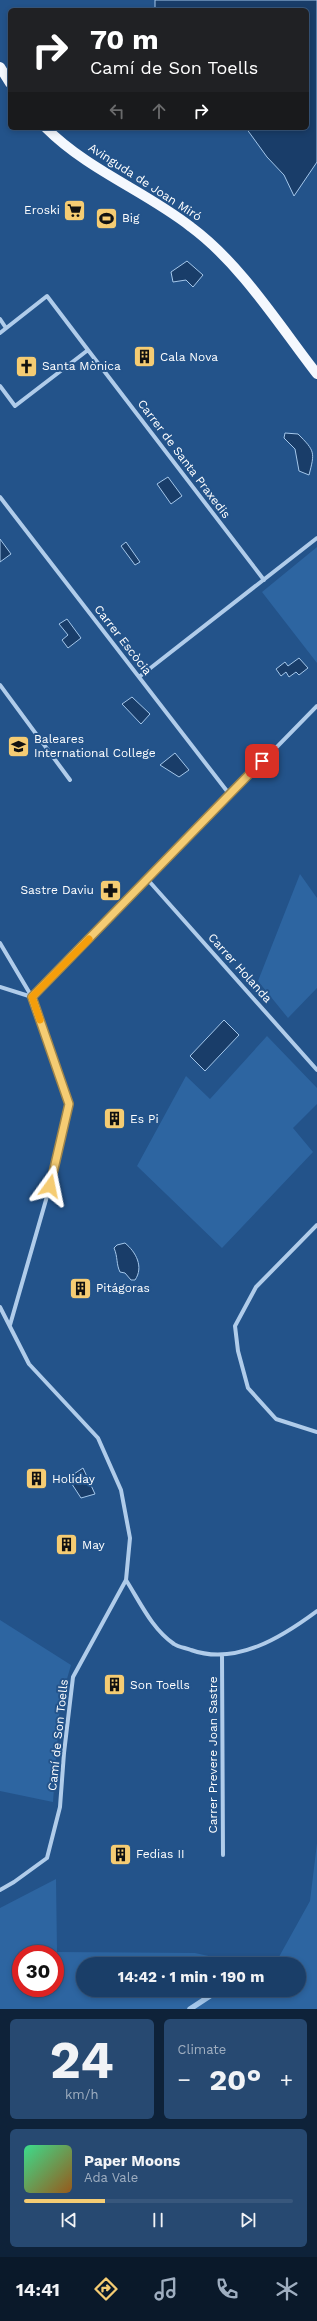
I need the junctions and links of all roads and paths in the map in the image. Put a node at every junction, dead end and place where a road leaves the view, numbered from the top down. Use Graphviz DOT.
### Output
graph roads {
  1 [pos="0,67"];
  2 [pos="8,80"];
  3 [pos="49,130"];
  4 [pos="0,319"];
  5 [pos="6,328"];
  6 [pos="0,333"];
  7 [pos="88,350"];
  8 [pos="317,374"];
  9 [pos="0,386"];
  10 [pos="0,497"];
  11 [pos="317,538"];
  12 [pos="264,580"];
  13 [pos="139,677"];
  14 [pos="0,685"];
  15 [pos="317,706"];
  16 [pos="70,780"];
  17 [pos="230,795"];
  18 [pos="148,880"];
  19 [pos="0,943"];
  20 [pos="0,987"];
  21 [pos="32,997"];
  22 [pos="317,1070"];
  23 [pos="317,1225"];
  24 [pos="0,1307"];
  25 [pos="10,1325"];
  26 [pos="317,1432"];
  27 [pos="126,1580"];
  28 [pos="317,1611"];
  29 [pos="222,1655"];
  30 [pos="223,1855"];
  31 [pos="0,1890"];
  1 -- 2 [label="main road"];
  3 -- 8 [label="main road, Avinguda de Joan Miró"];
  4 -- 5 [label="street"];
  5 -- 6 [label="street"];
  5 -- 7 [label="street, Carrer de Santa Praxedis"];
  7 -- 9 [label="street"];
  7 -- 12 [label="street, Carrer de Santa Praxedis"];
  10 -- 13 [label="street, Carrer Escòcia"];
  11 -- 12 [label="street"];
  12 -- 13 [label="street"];
  13 -- 17 [label="street, Carrer Escòcia"];
  14 -- 16 [label="street"];
  15 -- 17 [label="street"];
  17 -- 18 [label="street"];
  18 -- 21 [label="street"];
  18 -- 22 [label="street, Carrer Holanda"];
  19 -- 21 [label="street"];
  20 -- 21 [label="street"];
  21 -- 25 [label="street"];
  23 -- 26 [label="street"];
  24 -- 25 [label="street, Camí de Son Toells"];
  25 -- 27 [label="street, Camí de Son Toells"];
  27 -- 29 [label="street"];
  27 -- 31 [label="street, Camí de Son Toells"];
  28 -- 29 [label="street"];
  29 -- 30 [label="street, Carrer Prevere Joan Sastre"];
}
